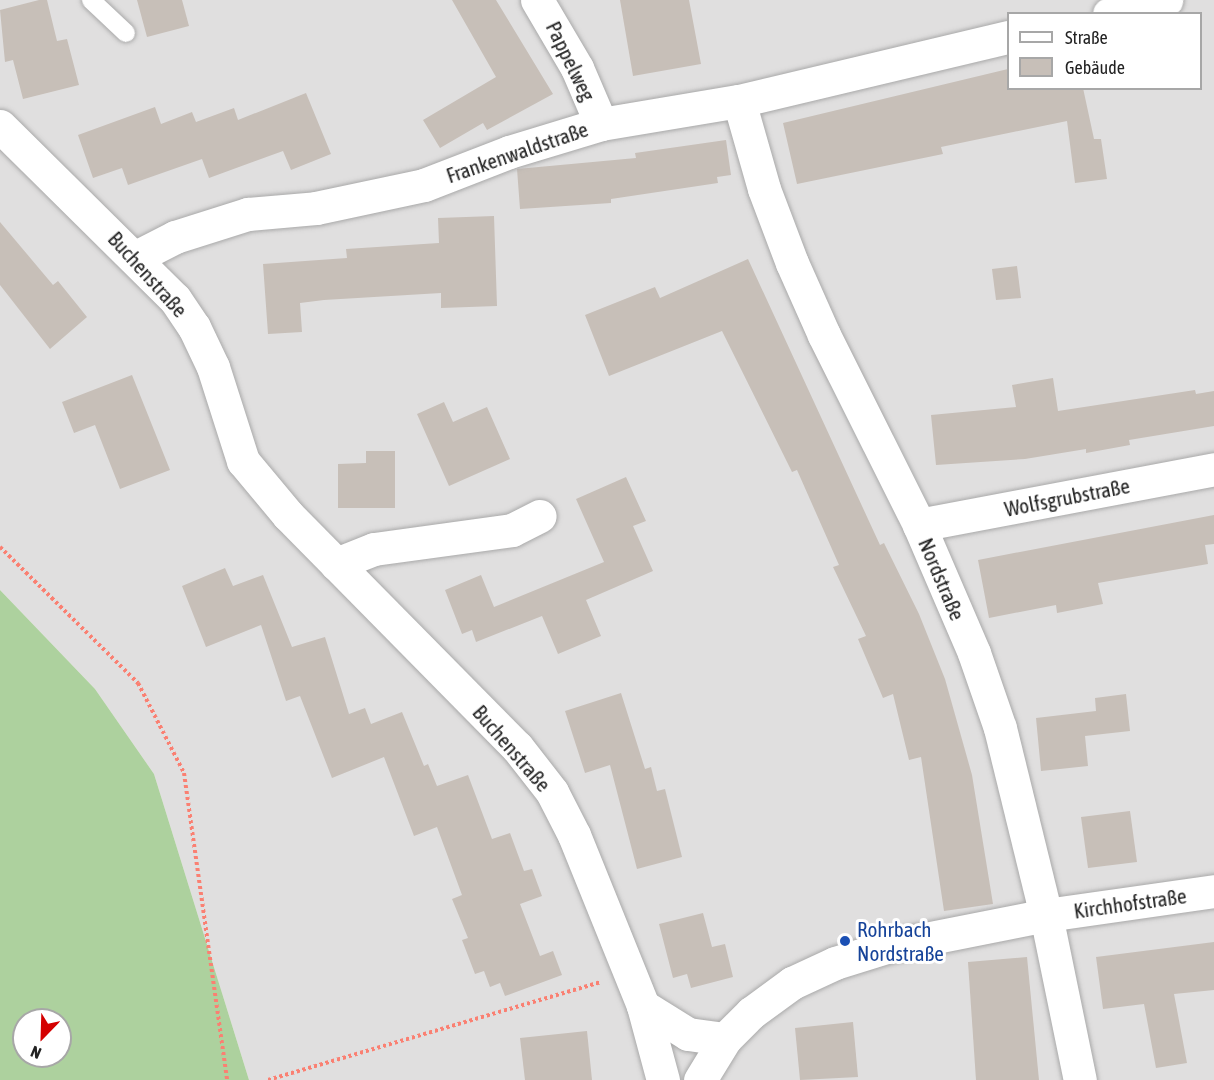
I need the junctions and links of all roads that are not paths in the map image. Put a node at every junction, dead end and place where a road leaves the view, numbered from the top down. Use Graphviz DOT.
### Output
graph roads {
  1 [pos="91,0"];
  2 [pos="537,0"];
  3 [pos="1166,0"];
  4 [pos="1117,12"];
  5 [pos="126,33"];
  6 [pos="1007,37"];
  7 [pos="739,101"];
  8 [pos="601,124"];
  9 [pos="0,126"];
  10 [pos="136,257"];
  11 [pos="1214,469"];
  12 [pos="540,516"];
  13 [pos="919,525"];
  14 [pos="336,564"];
  15 [pos="1214,891"];
  16 [pos="1046,915"];
  17 [pos="643,1006"];
  18 [pos="724,1038"];
  19 [pos="663,1080"];
  20 [pos="700,1080"];
  21 [pos="1080,1080"];
  1 -- 5 [label="lane"];
  2 -- 8 [label="street, Pappelweg"];
  3 -- 4 [label="street"];
  6 -- 7 [label="street, Frankenwaldstraße"];
  7 -- 8 [label="street, Frankenwaldstraße"];
  7 -- 13 [label="street, Nordstraße"];
  8 -- 10 [label="street, Frankenwaldstraße"];
  9 -- 10 [label="street, Buchenstraße"];
  10 -- 14 [label="street, Buchenstraße"];
  11 -- 13 [label="street, Wolfsgrubstraße"];
  12 -- 14 [label="street"];
  13 -- 16 [label="street, Nordstraße"];
  14 -- 17 [label="street, Buchenstraße"];
  15 -- 16 [label="street, Kirchhofstraße"];
  16 -- 18 [label="street, Kirchhofstraße"];
  16 -- 21 [label="street, Nordstraße"];
  17 -- 18 [label="street"];
  17 -- 19 [label="street, Buchenstraße"];
  18 -- 20 [label="street"];
}
